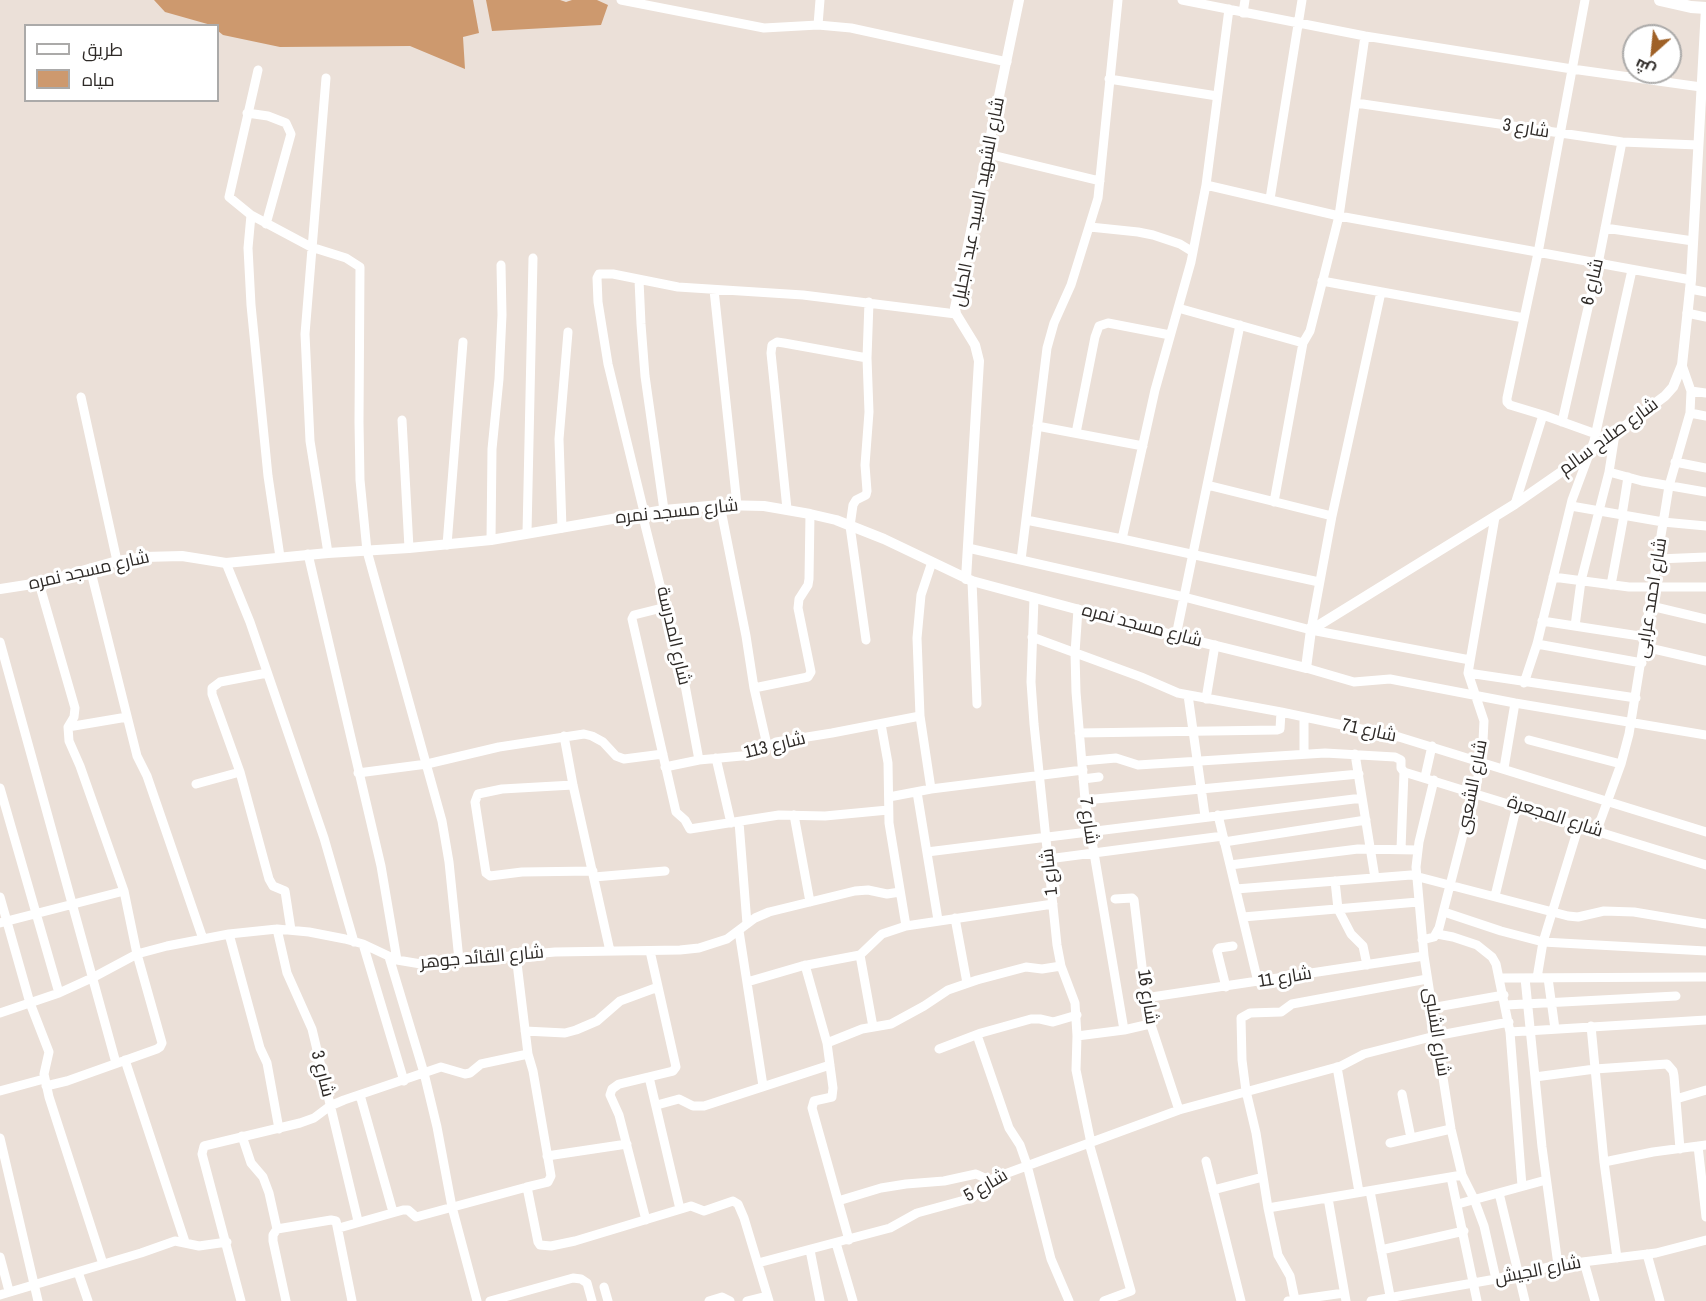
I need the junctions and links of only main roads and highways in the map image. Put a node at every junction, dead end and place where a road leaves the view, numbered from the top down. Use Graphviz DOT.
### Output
graph roads {
  1 [pos="1660,0"];
  2 [pos="1695,4"];
  1 -- 2 [label="main road"];
}
